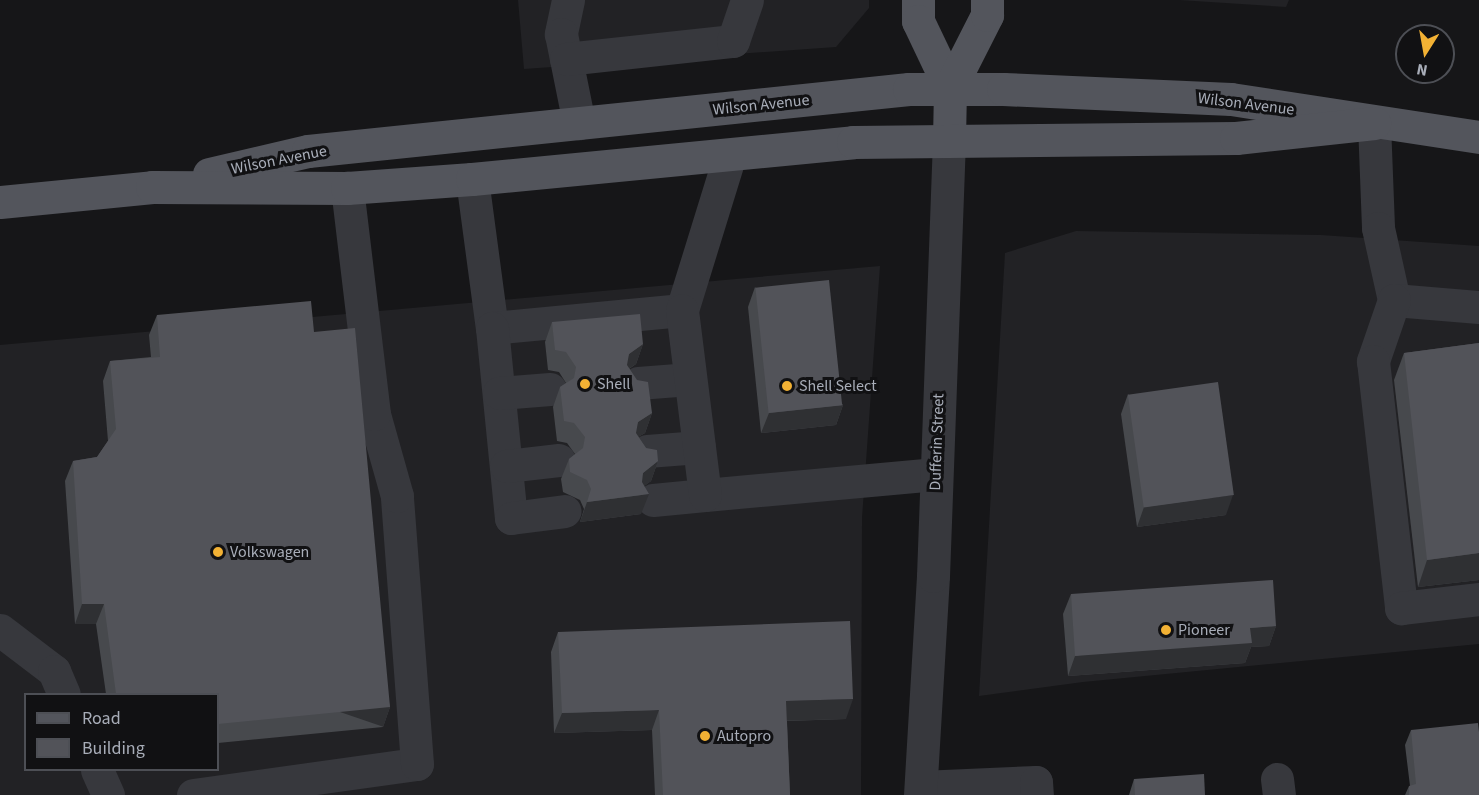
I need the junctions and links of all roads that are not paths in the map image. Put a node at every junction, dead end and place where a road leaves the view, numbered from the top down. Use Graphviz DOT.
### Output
graph roads {
  1 [pos="568,0"];
  2 [pos="747,0"];
  3 [pos="918,0"];
  4 [pos="987,0"];
  5 [pos="566,59"];
  6 [pos="950,88"];
  7 [pos="579,123"];
  8 [pos="1374,123"];
  9 [pos="1479,137"];
  10 [pos="949,140"];
  11 [pos="730,155"];
  12 [pos="472,179"];
  13 [pos="152,187"];
  14 [pos="347,188"];
  15 [pos="0,202"];
  16 [pos="1394,300"];
  17 [pos="1479,308"];
  18 [pos="682,310"];
  19 [pos="492,328"];
  20 [pos="690,379"];
  21 [pos="638,382"];
  22 [pos="550,389"];
  23 [pos="499,393"];
  24 [pos="699,447"];
  25 [pos="647,451"];
  26 [pos="559,460"];
  27 [pos="506,466"];
  28 [pos="936,474"];
  29 [pos="705,495"];
  30 [pos="653,500"];
  31 [pos="565,511"];
  32 [pos="1479,599"];
  33 [pos="0,630"];
  34 [pos="64,693"];
  35 [pos="97,771"];
  36 [pos="920,791"];
  37 [pos="108,795"];
  38 [pos="193,795"];
  39 [pos="1037,795"];
  1 -- 5 [label="street"];
  2 -- 5 [label="street"];
  3 -- 6 [label="main road, Dufferin Street"];
  4 -- 6 [label="main road, Dufferin Street"];
  5 -- 7 [label="street"];
  6 -- 7 [label="main road, Wilson Avenue"];
  6 -- 8 [label="main road, Wilson Avenue"];
  6 -- 10 [label="main road, Dufferin Street"];
  7 -- 13 [label="main road, Wilson Avenue"];
  8 -- 9 [label="main road, Wilson Avenue"];
  8 -- 10 [label="main road, Wilson Avenue"];
  8 -- 16 [label="street"];
  10 -- 11 [label="main road, Wilson Avenue"];
  10 -- 28 [label="street, Dufferin Street"];
  11 -- 12 [label="main road, Wilson Avenue"];
  11 -- 18 [label="street"];
  12 -- 14 [label="main road, Wilson Avenue"];
  12 -- 19 [label="street"];
  13 -- 14 [label="main road, Wilson Avenue"];
  13 -- 15 [label="main road, Wilson Avenue"];
  14 -- 38 [label="street"];
  16 -- 17 [label="street"];
  16 -- 32 [label="street"];
  18 -- 19 [label="street"];
  18 -- 20 [label="street"];
  19 -- 23 [label="street"];
  20 -- 21 [label="street"];
  20 -- 24 [label="street"];
  22 -- 23 [label="street"];
  23 -- 27 [label="street"];
  24 -- 25 [label="street"];
  24 -- 29 [label="street"];
  26 -- 27 [label="street"];
  27 -- 31 [label="street"];
  28 -- 29 [label="street"];
  28 -- 36 [label="street, Dufferin Street"];
  29 -- 30 [label="street"];
  33 -- 34 [label="street"];
  35 -- 37 [label="street"];
  36 -- 39 [label="street"];
}
